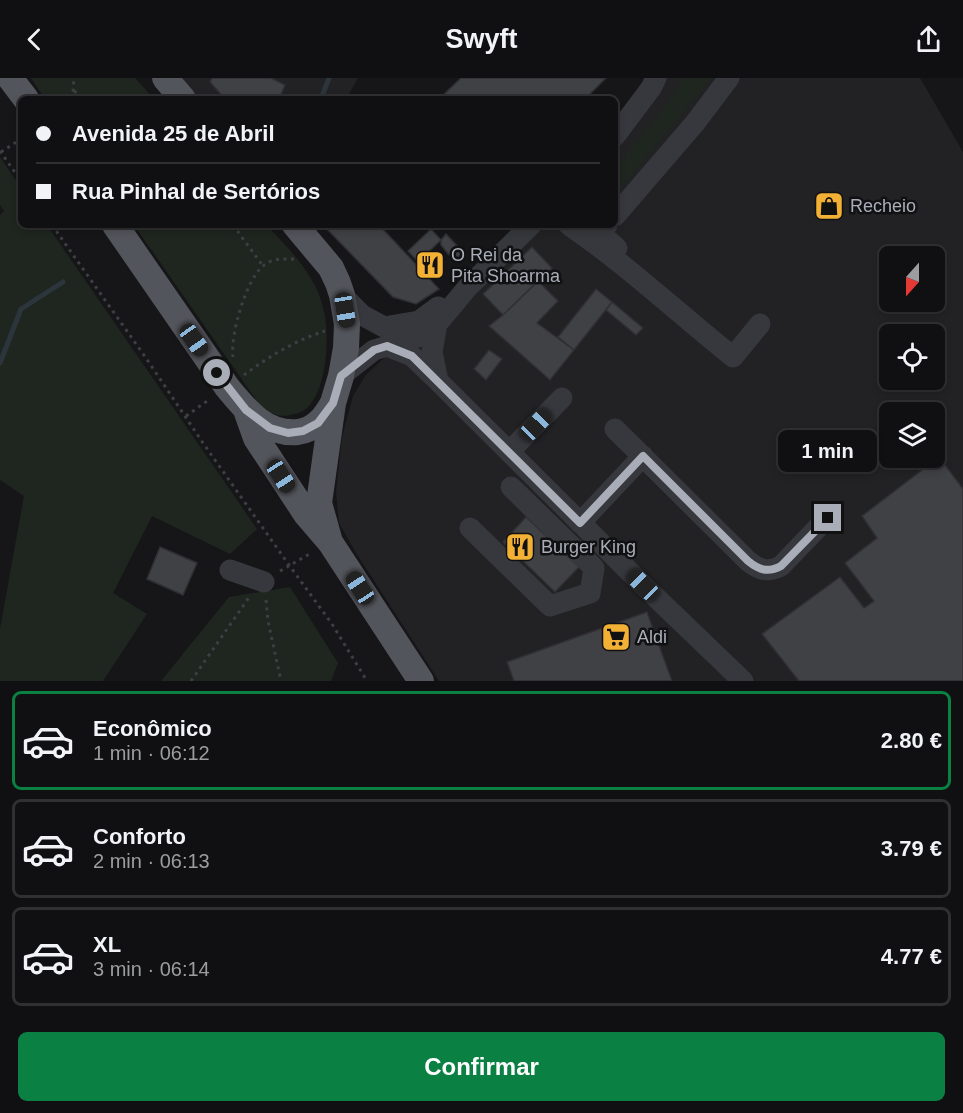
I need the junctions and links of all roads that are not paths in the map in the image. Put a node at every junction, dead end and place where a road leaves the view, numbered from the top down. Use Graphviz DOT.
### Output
graph roads {
  1 [pos="10,78"];
  2 [pos="165,78"];
  3 [pos="179,78"];
  4 [pos="656,78"];
  5 [pos="729,78"];
  6 [pos="24,96"];
  7 [pos="180,96"];
  8 [pos="182,96"];
  9 [pos="618,132"];
  10 [pos="618,213"];
  11 [pos="117,228"];
  12 [pos="298,228"];
  13 [pos="528,228"];
  14 [pos="573,228"];
  15 [pos="604,228"];
  16 [pos="468,287"];
  17 [pos="342,295"];
  18 [pos="437,324"];
  19 [pos="387,346"];
  20 [pos="341,376"];
  21 [pos="438,381"];
  22 [pos="562,398"];
  23 [pos="333,403"];
  24 [pos="246,410"];
  25 [pos="615,429"];
  26 [pos="509,452"];
  27 [pos="643,456"];
  28 [pos="511,487"];
  29 [pos="828,518"];
  30 [pos="580,523"];
  31 [pos="470,528"];
  32 [pos="330,542"];
  33 [pos="230,570"];
  34 [pos="264,582"];
  35 [pos="421,681"];
  36 [pos="742,681"];
  1 -- 6 [label="main road"];
  2 -- 7 [label="main road"];
  3 -- 8 [label="street"];
  4 -- 9 [label="street"];
  5 -- 10 [label="street"];
  11 -- 24 [label="main road"];
  12 -- 17 [label="main road"];
  13 -- 16 [label="street"];
  14 -- 15 [label="street"];
  16 -- 17 [label="street"];
  16 -- 18 [label="street"];
  17 -- 20 [label="main road"];
  18 -- 19 [label="street"];
  18 -- 21 [label="street"];
  19 -- 20 [label="street"];
  19 -- 21 [label="street"];
  20 -- 23 [label="main road"];
  21 -- 26 [label="street"];
  22 -- 26 [label="street"];
  23 -- 24 [label="main road"];
  23 -- 32 [label="main road"];
  24 -- 32 [label="main road"];
  25 -- 27 [label="street"];
  26 -- 30 [label="street"];
  27 -- 29 [label="street"];
  27 -- 30 [label="street"];
  28 -- 31 [label="street"];
  30 -- 36 [label="street"];
  32 -- 35 [label="main road"];
  33 -- 34 [label="street"];
}
